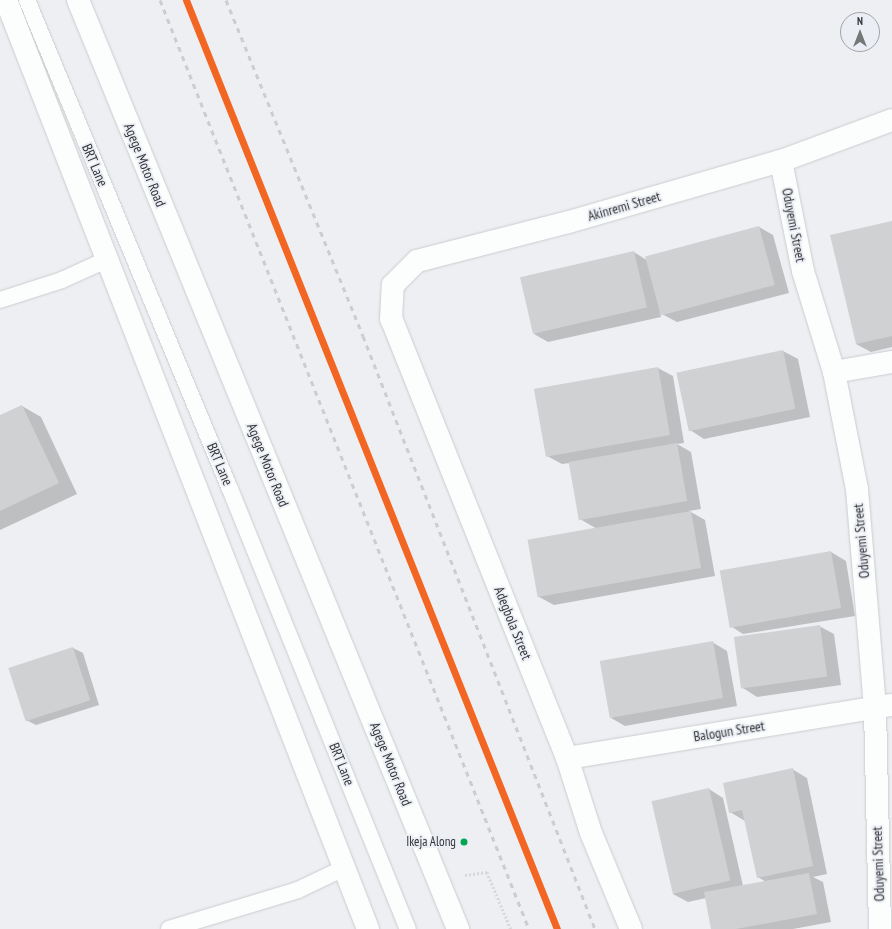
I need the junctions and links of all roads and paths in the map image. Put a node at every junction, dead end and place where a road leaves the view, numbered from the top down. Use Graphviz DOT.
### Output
graph roads {
  1 [pos="6,0"];
  2 [pos="27,0"];
  3 [pos="78,0"];
  4 [pos="892,120"];
  5 [pos="781,161"];
  6 [pos="108,259"];
  7 [pos="0,300"];
  8 [pos="391,319"];
  9 [pos="892,362"];
  10 [pos="834,372"];
  11 [pos="883,706"];
  12 [pos="567,758"];
  13 [pos="344,868"];
  14 [pos="442,887"];
  15 [pos="169,929"];
  16 [pos="368,929"];
  17 [pos="408,929"];
  18 [pos="458,929"];
  19 [pos="511,929"];
  20 [pos="631,929"];
  21 [pos="880,929"];
  1 -- 6 [label="main road"];
  2 -- 17 [label="lane, BRT Lane"];
  3 -- 14 [label="main road, Agege Motor Road"];
  4 -- 5 [label="main road, Akinremi Street"];
  5 -- 8 [label="main road, Akinremi Street"];
  5 -- 10 [label="main road, Oduyemi Street"];
  6 -- 7 [label="lane"];
  6 -- 13 [label="main road"];
  8 -- 12 [label="main road, Adegbola Street"];
  9 -- 10 [label="main road"];
  10 -- 11 [label="main road, Oduyemi Street"];
  11 -- 12 [label="main road, Balogun Street"];
  11 -- 21 [label="main road, Oduyemi Street"];
  12 -- 20 [label="main road, Adegbola Street"];
  13 -- 15 [label="lane"];
  13 -- 16 [label="main road"];
  14 -- 18 [label="main road, Agege Motor Road"];
  14 -- 19 [label="path"];
}
